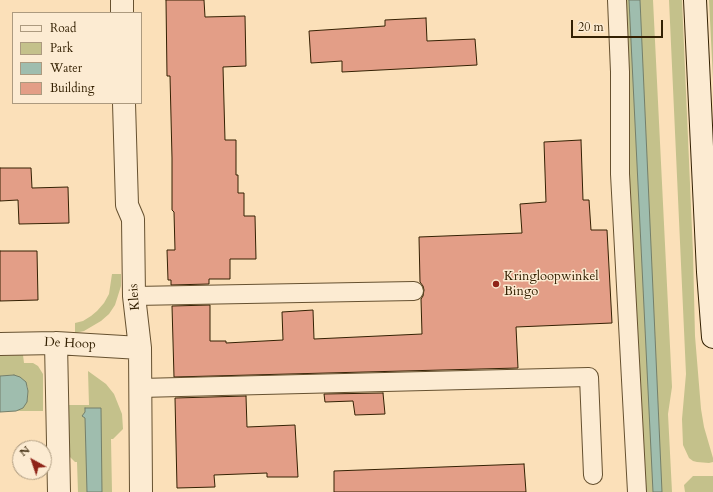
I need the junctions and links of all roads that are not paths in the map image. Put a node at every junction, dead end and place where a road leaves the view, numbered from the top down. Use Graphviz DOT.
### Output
graph roads {
  1 [pos="122,0"];
  2 [pos="617,0"];
  3 [pos="695,0"];
  4 [pos="122,12"];
  5 [pos="124,104"];
  6 [pos="414,291"];
  7 [pos="134,296"];
  8 [pos="713,337"];
  9 [pos="56,343"];
  10 [pos="0,344"];
  11 [pos="140,348"];
  12 [pos="140,388"];
  13 [pos="593,475"];
  14 [pos="59,492"];
  15 [pos="141,492"];
  16 [pos="637,492"];
  1 -- 4 [label="street"];
  2 -- 16 [label="lane"];
  3 -- 8 [label="street"];
  5 -- 7 [label="street, Kleis"];
  6 -- 7 [label="lane"];
  7 -- 11 [label="street, Kleis"];
  9 -- 10 [label="street, De Hoop"];
  9 -- 11 [label="street, De Hoop"];
  9 -- 14 [label="street"];
  11 -- 12 [label="street, Kleis"];
  12 -- 13 [label="lane"];
  12 -- 15 [label="street, Kleis"];
}
